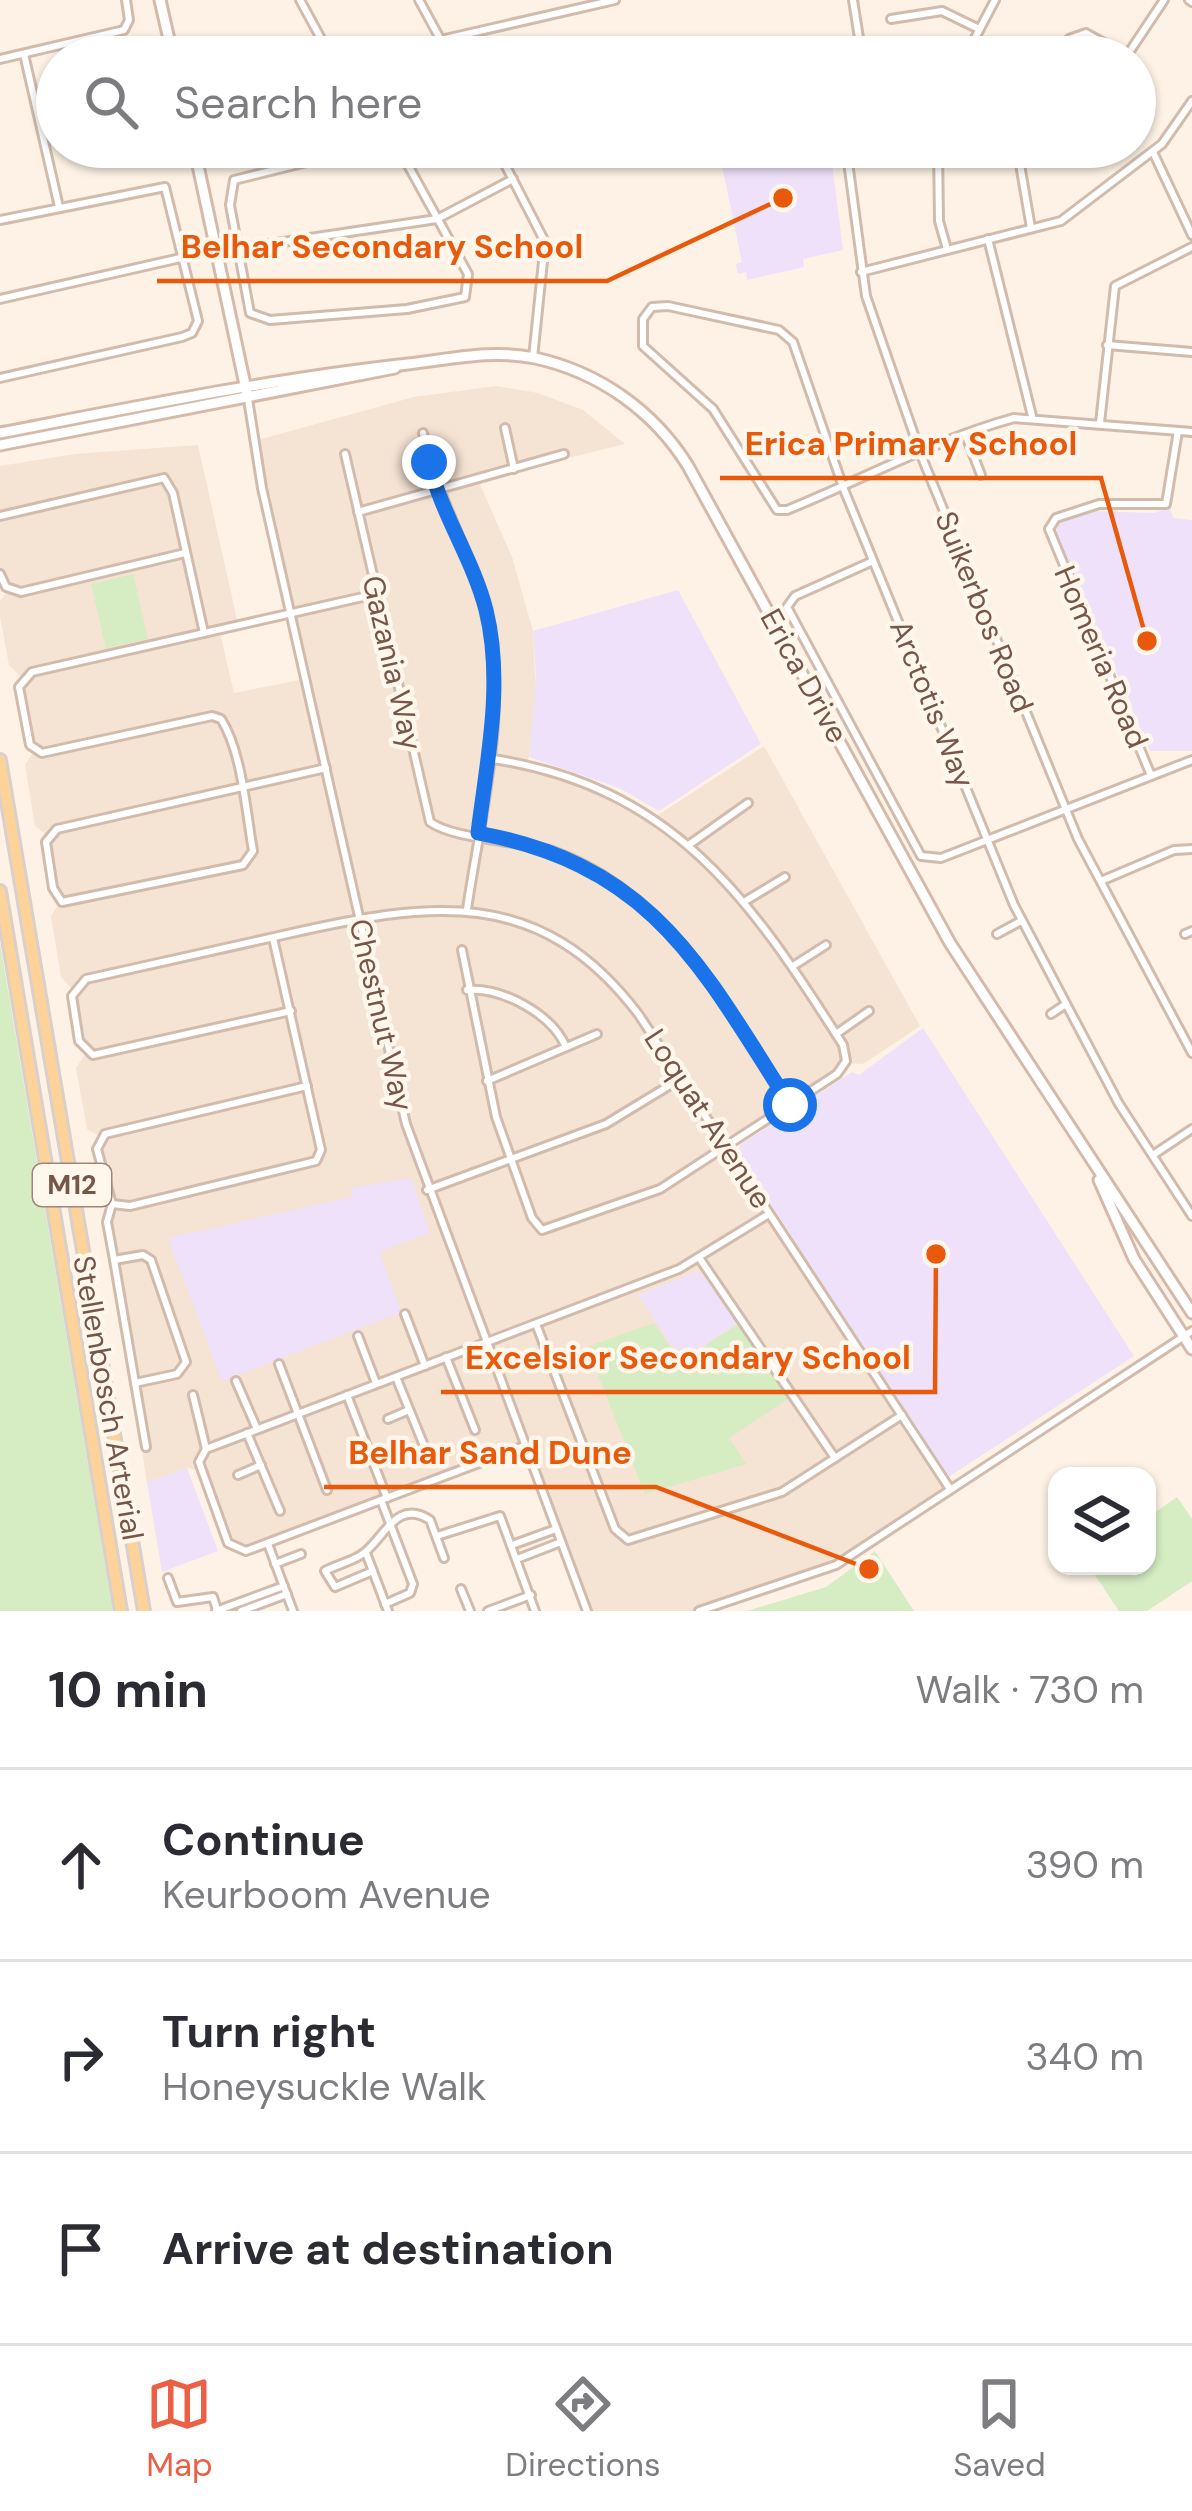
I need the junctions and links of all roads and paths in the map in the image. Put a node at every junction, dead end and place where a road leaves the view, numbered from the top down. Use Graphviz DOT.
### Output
graph roads {
  1 [pos="126,0"];
  2 [pos="160,0"];
  3 [pos="301,0"];
  4 [pos="419,0"];
  5 [pos="615,0"];
  6 [pos="853,0"];
  7 [pos="995,0"];
  8 [pos="1164,0"];
  9 [pos="890,19"];
  10 [pos="979,28"];
  11 [pos="99,36"];
  12 [pos="168,36"];
  13 [pos="320,36"];
  14 [pos="439,36"];
  15 [pos="458,36"];
  16 [pos="859,36"];
  17 [pos="975,36"];
  18 [pos="1140,36"];
  19 [pos="36,51"];
  20 [pos="24,54"];
  21 [pos="0,59"];
  22 [pos="1192,101"];
  23 [pos="36,108"];
  24 [pos="1156,148"];
  25 [pos="1156,158"];
  26 [pos="50,168"];
  27 [pos="199,168"];
  28 [pos="282,168"];
  29 [pos="409,168"];
  30 [pos="507,168"];
  31 [pos="848,168"];
  32 [pos="938,168"];
  33 [pos="1021,168"];
  34 [pos="1132,168"];
  35 [pos="513,179"];
  36 [pos="59,207"];
  37 [pos="437,219"];
  38 [pos="0,220"];
  39 [pos="1031,229"];
  40 [pos="1192,235"];
  41 [pos="988,239"];
  42 [pos="1192,247"];
  43 [pos="236,249"];
  44 [pos="947,249"];
  45 [pos="185,257"];
  46 [pos="860,272"];
  47 [pos="0,298"];
  48 [pos="1107,345"];
  49 [pos="1192,352"];
  50 [pos="533,358"];
  51 [pos="0,378"];
  52 [pos="247,393"];
  53 [pos="1032,417"];
  54 [pos="1100,423"];
  55 [pos="505,428"];
  56 [pos="1178,431"];
  57 [pos="1192,432"];
  58 [pos="0,433"];
  59 [pos="423,433"];
  60 [pos="966,436"];
  61 [pos="0,445"];
  62 [pos="345,454"];
  63 [pos="565,454"];
  64 [pos="921,455"];
  65 [pos="514,469"];
  66 [pos="981,476"];
  67 [pos="843,487"];
  68 [pos="436,490"];
  69 [pos="358,512"];
  70 [pos="0,516"];
  71 [pos="187,553"];
  72 [pos="873,561"];
  73 [pos="0,574"];
  74 [pos="376,594"];
  75 [pos="291,613"];
  76 [pos="204,632"];
  77 [pos="487,758"];
  78 [pos="0,760"];
  79 [pos="1192,760"];
  80 [pos="326,768"];
  81 [pos="1150,773"];
  82 [pos="240,787"];
  83 [pos="748,803"];
  84 [pos="1065,807"];
  85 [pos="478,833"];
  86 [pos="987,839"];
  87 [pos="690,844"];
  88 [pos="1192,849"];
  89 [pos="785,877"];
  90 [pos="1100,881"];
  91 [pos="0,891"];
  92 [pos="746,901"];
  93 [pos="467,909"];
  94 [pos="359,918"];
  95 [pos="1022,921"];
  96 [pos="997,934"];
  97 [pos="273,937"];
  98 [pos="826,945"];
  99 [pos="462,950"];
  100 [pos="792,967"];
  101 [pos="467,990"];
  102 [pos="1066,1004"];
  103 [pos="291,1011"];
  104 [pos="869,1011"];
  105 [pos="1051,1014"];
  106 [pos="597,1034"];
  107 [pos="836,1034"];
  108 [pos="566,1047"];
  109 [pos="1192,1053"];
  110 [pos="680,1079"];
  111 [pos="487,1081"];
  112 [pos="307,1086"];
  113 [pos="790,1105"];
  114 [pos="1192,1129"];
  115 [pos="726,1147"];
  116 [pos="1153,1156"];
  117 [pos="1090,1158"];
  118 [pos="510,1160"];
  119 [pos="427,1190"];
  120 [pos="112,1204"];
  121 [pos="770,1214"];
  122 [pos="1192,1216"];
  123 [pos="700,1259"];
  124 [pos="114,1260"];
  125 [pos="1192,1313"];
  126 [pos="405,1314"];
  127 [pos="536,1324"];
  128 [pos="1188,1333"];
  129 [pos="358,1336"];
  130 [pos="485,1343"];
  131 [pos="1192,1349"];
  132 [pos="446,1358"];
  133 [pos="279,1364"];
  134 [pos="425,1366"];
  135 [pos="396,1377"];
  136 [pos="236,1381"];
  137 [pos="135,1383"];
  138 [pos="376,1384"];
  139 [pos="193,1395"];
  140 [pos="347,1395"];
  141 [pos="409,1410"];
  142 [pos="297,1414"];
  143 [pos="902,1415"];
  144 [pos="388,1418"];
  145 [pos="257,1430"];
  146 [pos="475,1430"];
  147 [pos="247,1433"];
  148 [pos="524,1445"];
  149 [pos="146,1447"];
  150 [pos="206,1449"];
  151 [pos="427,1454"];
  152 [pos="835,1458"];
  153 [pos="261,1466"];
  154 [pos="238,1475"];
  155 [pos="327,1490"];
  156 [pos="950,1490"];
  157 [pos="384,1499"];
  158 [pos="280,1511"];
  159 [pos="389,1522"];
  160 [pos="556,1529"];
  161 [pos="437,1535"];
  162 [pos="561,1542"];
  163 [pos="268,1544"];
  164 [pos="512,1545"];
  165 [pos="366,1553"];
  166 [pos="302,1554"];
  167 [pos="444,1558"];
  168 [pos="518,1559"];
  169 [pos="275,1564"];
  170 [pos="373,1570"];
  171 [pos="169,1578"];
  172 [pos="461,1589"];
  173 [pos="285,1590"];
  174 [pos="531,1595"];
  175 [pos="387,1608"];
  176 [pos="234,1609"];
  177 [pos="122,1611"];
  178 [pos="144,1611"];
  179 [pos="217,1611"];
  180 [pos="293,1611"];
  181 [pos="470,1611"];
  182 [pos="488,1611"];
  183 [pos="535,1611"];
  184 [pos="587,1611"];
  185 [pos="699,1611"];
  1 -- 11 [label="street"];
  2 -- 12 [label="main road"];
  3 -- 13 [label="street"];
  4 -- 14 [label="street"];
  5 -- 15 [label="street"];
  6 -- 16 [label="street"];
  7 -- 10 [label="street"];
  8 -- 18 [label="street"];
  9 -- 10 [label="street"];
  10 -- 17 [label="street"];
  19 -- 20 [label="street"];
  20 -- 21 [label="street"];
  20 -- 23 [label="street"];
  22 -- 24 [label="street"];
  25 -- 40 [label="street"];
  26 -- 36 [label="street"];
  27 -- 52 [label="main road"];
  28 -- 43 [label="street"];
  29 -- 37 [label="street"];
  30 -- 35 [label="street"];
  31 -- 46 [label="street, Suikerbos Road"];
  32 -- 44 [label="street"];
  33 -- 39 [label="street"];
  34 -- 39 [label="street"];
  35 -- 37 [label="street"];
  35 -- 50 [label="street"];
  36 -- 38 [label="street"];
  36 -- 45 [label="street"];
  37 -- 43 [label="street"];
  37 -- 43 [label="street"];
  39 -- 41 [label="street"];
  41 -- 44 [label="street"];
  41 -- 53 [label="street"];
  42 -- 48 [label="street"];
  44 -- 46 [label="street"];
  45 -- 47 [label="street"];
  45 -- 51 [label="street"];
  46 -- 64 [label="street, Suikerbos Road"];
  48 -- 49 [label="street"];
  48 -- 54 [label="street"];
  50 -- 52 [label="main road, Erica Drive"];
  50 -- 117 [label="main road, Erica Drive"];
  52 -- 58 [label="main road, Erica Drive"];
  52 -- 61 [label="main road, Erica Drive"];
  52 -- 75 [label="street, Chestnut Way"];
  53 -- 54 [label="street"];
  53 -- 60 [label="street"];
  54 -- 56 [label="street"];
  55 -- 65 [label="street"];
  56 -- 57 [label="street"];
  56 -- 81 [label="street, Homeria Road"];
  59 -- 68 [label="street"];
  60 -- 64 [label="street"];
  60 -- 66 [label="street"];
  62 -- 69 [label="street, Gazania Way"];
  63 -- 65 [label="street"];
  64 -- 67 [label="street"];
  64 -- 84 [label="street, Suikerbos Road"];
  65 -- 68 [label="street"];
  67 -- 67 [label="street, Arctotis Way"];
  67 -- 72 [label="street, Arctotis Way"];
  68 -- 69 [label="street"];
  68 -- 77 [label="street"];
  69 -- 74 [label="street, Gazania Way"];
  70 -- 71 [label="street"];
  71 -- 73 [label="street"];
  71 -- 76 [label="street"];
  72 -- 86 [label="street, Arctotis Way"];
  72 -- 86 [label="street"];
  74 -- 75 [label="street"];
  74 -- 85 [label="street, Gazania Way"];
  75 -- 76 [label="street"];
  75 -- 80 [label="street, Chestnut Way"];
  76 -- 82 [label="street"];
  77 -- 85 [label="street"];
  77 -- 87 [label="street"];
  78 -- 178 [label="main road, Stellenbosch Arterial / M12"];
  79 -- 81 [label="street"];
  80 -- 82 [label="street"];
  80 -- 94 [label="street, Chestnut Way"];
  81 -- 84 [label="street"];
  82 -- 82 [label="street"];
  83 -- 87 [label="street"];
  84 -- 86 [label="street"];
  84 -- 90 [label="street, Suikerbos Road"];
  85 -- 93 [label="street"];
  85 -- 113 [label="street"];
  86 -- 95 [label="street, Arctotis Way"];
  87 -- 92 [label="street"];
  88 -- 90 [label="street"];
  89 -- 92 [label="street"];
  90 -- 109 [label="street, Suikerbos Road"];
  91 -- 177 [label="main road, Stellenbosch Arterial / M12"];
  92 -- 100 [label="street"];
  93 -- 94 [label="street, Loquat Avenue"];
  93 -- 110 [label="street, Loquat Avenue"];
  94 -- 97 [label="street, Loquat Avenue"];
  94 -- 119 [label="street, Chestnut Way"];
  95 -- 96 [label="street"];
  95 -- 102 [label="street, Arctotis Way"];
  97 -- 103 [label="street"];
  97 -- 103 [label="street, Loquat Avenue"];
  98 -- 100 [label="street"];
  99 -- 101 [label="street"];
  100 -- 107 [label="street"];
  101 -- 108 [label="street"];
  101 -- 111 [label="street"];
  102 -- 105 [label="street"];
  102 -- 116 [label="street, Arctotis Way"];
  103 -- 112 [label="street"];
  104 -- 107 [label="street"];
  106 -- 108 [label="street"];
  107 -- 113 [label="street"];
  108 -- 111 [label="street"];
  110 -- 115 [label="street, Loquat Avenue"];
  110 -- 118 [label="street"];
  111 -- 118 [label="street"];
  112 -- 120 [label="street"];
  112 -- 120 [label="street"];
  113 -- 115 [label="street"];
  114 -- 116 [label="street"];
  115 -- 118 [label="street"];
  115 -- 121 [label="street, Loquat Avenue"];
  116 -- 122 [label="street, Arctotis Way"];
  117 -- 125 [label="main road, Erica Drive"];
  117 -- 128 [label="main road, Erica Drive"];
  118 -- 119 [label="street"];
  119 -- 130 [label="street, Chestnut Way"];
  120 -- 124 [label="street"];
  121 -- 123 [label="street"];
  121 -- 143 [label="street, Loquat Avenue"];
  123 -- 127 [label="street"];
  123 -- 152 [label="street"];
  124 -- 137 [label="street"];
  124 -- 137 [label="street"];
  126 -- 134 [label="street"];
  127 -- 130 [label="street"];
  127 -- 152 [label="street"];
  128 -- 131 [label="main road, Erica Drive"];
  128 -- 156 [label="street"];
  129 -- 138 [label="street"];
  130 -- 132 [label="street"];
  130 -- 148 [label="street, Chestnut Way"];
  132 -- 134 [label="street"];
  132 -- 146 [label="street"];
  133 -- 142 [label="street"];
  134 -- 135 [label="street"];
  135 -- 138 [label="street"];
  135 -- 141 [label="street"];
  136 -- 145 [label="street"];
  137 -- 149 [label="street"];
  138 -- 140 [label="street"];
  139 -- 150 [label="street"];
  140 -- 142 [label="street"];
  140 -- 157 [label="street"];
  141 -- 144 [label="street"];
  141 -- 151 [label="street"];
  142 -- 145 [label="street"];
  142 -- 155 [label="street"];
  143 -- 152 [label="street"];
  143 -- 156 [label="street, Loquat Avenue"];
  145 -- 147 [label="street"];
  147 -- 150 [label="street"];
  147 -- 153 [label="street"];
  148 -- 157 [label="street"];
  148 -- 160 [label="street, Chestnut Way"];
  150 -- 163 [label="street"];
  153 -- 154 [label="street"];
  153 -- 158 [label="street"];
  156 -- 185 [label="street"];
  157 -- 159 [label="street"];
  157 -- 163 [label="street"];
  159 -- 161 [label="street"];
  159 -- 165 [label="street"];
  159 -- 175 [label="street"];
  160 -- 162 [label="street, Chestnut Way"];
  160 -- 164 [label="street"];
  161 -- 164 [label="street"];
  161 -- 167 [label="street"];
  162 -- 168 [label="street"];
  162 -- 184 [label="street, Chestnut Way"];
  163 -- 169 [label="street"];
  164 -- 168 [label="street"];
  165 -- 170 [label="street"];
  165 -- 170 [label="street"];
  166 -- 169 [label="street"];
  168 -- 174 [label="street"];
  169 -- 173 [label="street"];
  170 -- 175 [label="street"];
  171 -- 179 [label="street"];
  172 -- 181 [label="street"];
  173 -- 176 [label="street"];
  173 -- 180 [label="street"];
  174 -- 182 [label="street"];
  174 -- 183 [label="street"];
  176 -- 179 [label="street"];
}
